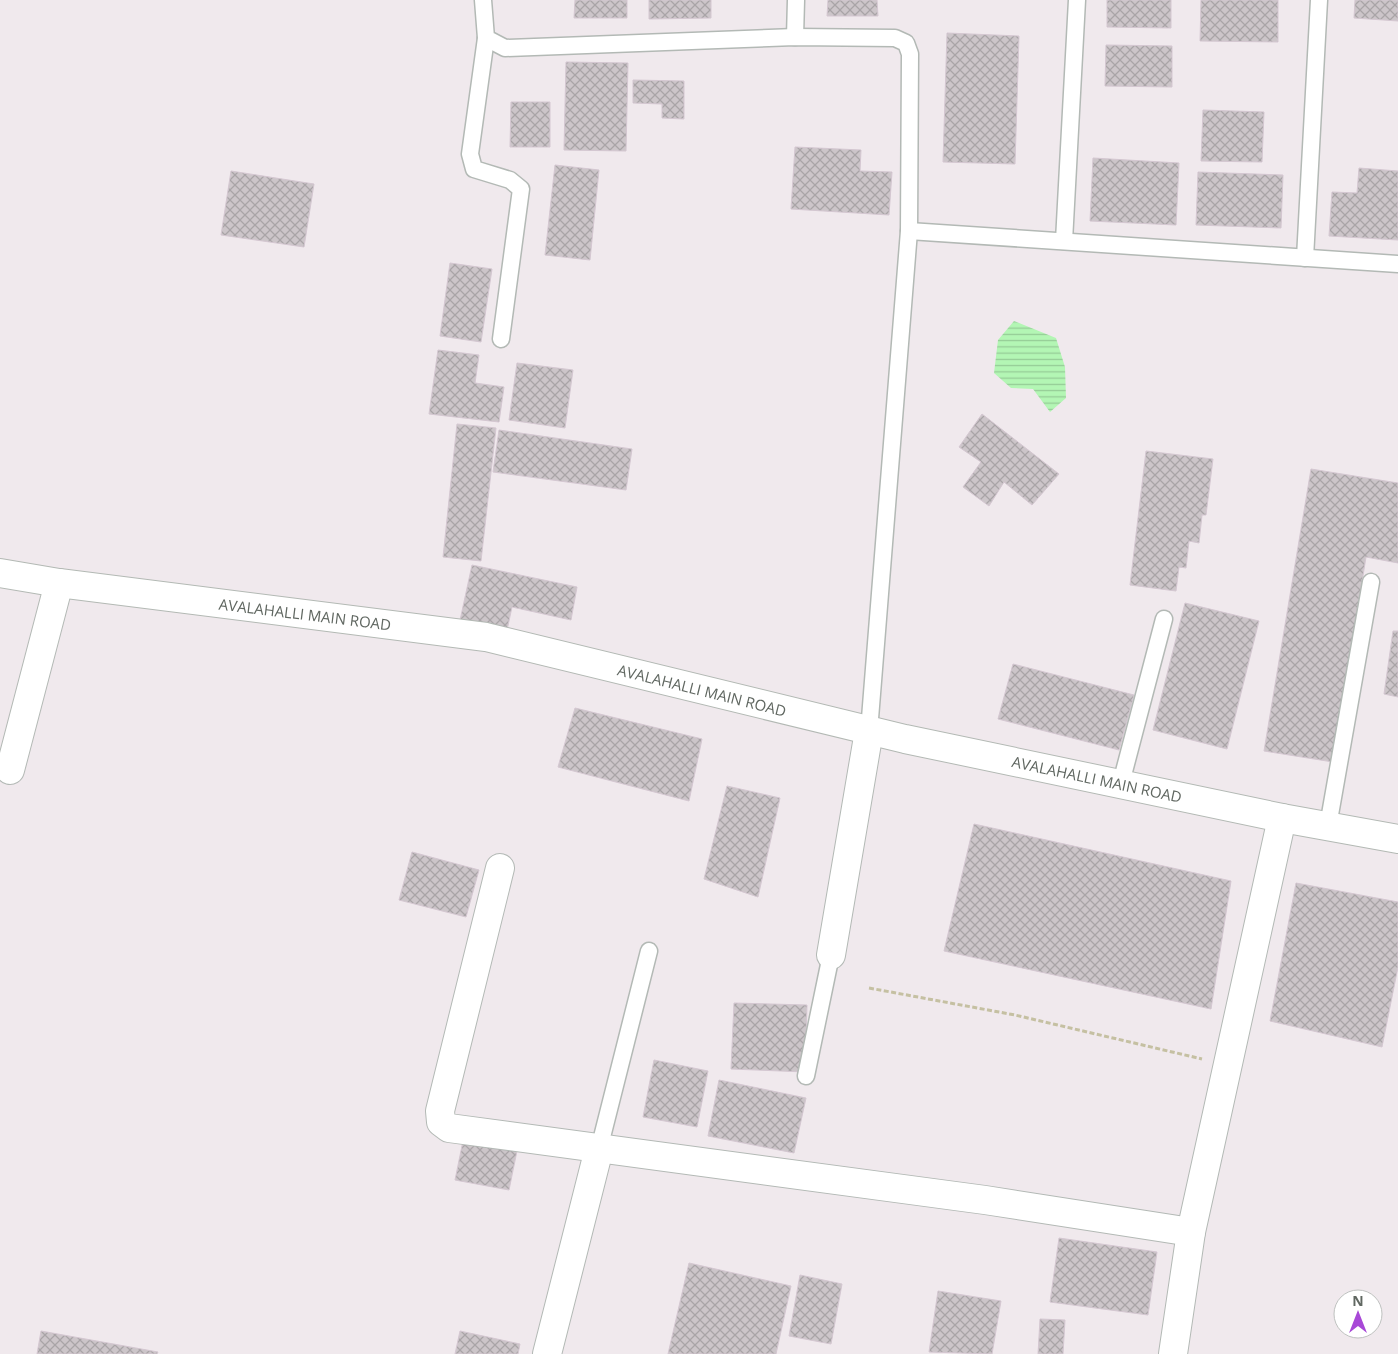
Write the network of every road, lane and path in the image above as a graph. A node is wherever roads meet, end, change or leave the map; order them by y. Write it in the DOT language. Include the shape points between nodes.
graph roads {
  1 [pos="483,0"];
  2 [pos="796,0"];
  3 [pos="1077,0"];
  4 [pos="1319,0"];
  5 [pos="795,37"];
  6 [pos="486,38"];
  7 [pos="909,231"];
  8 [pos="1064,241"];
  9 [pos="1304,258"];
  10 [pos="1398,264"];
  11 [pos="501,339"];
  12 [pos="0,573"];
  13 [pos="1371,582"];
  14 [pos="60,583"];
  15 [pos="1164,618"];
  16 [pos="869,731"];
  17 [pos="10,770"];
  18 [pos="1121,783"];
  19 [pos="1282,818"];
  20 [pos="1328,826"];
  21 [pos="1398,839"];
  22 [pos="500,868"];
  23 [pos="649,951"];
  24 [pos="831,955"];
  25 [pos="869,988"];
  26 [pos="1227,1064"];
  27 [pos="806,1076"];
  28 [pos="598,1149"];
  29 [pos="1191,1232"];
  30 [pos="547,1354"];
  31 [pos="1173,1354"];
  1 -- 6 [label="lane"];
  2 -- 5 [label="lane"];
  3 -- 8 [label="lane"];
  4 -- 9 [label="lane"];
  5 -- 6 [label="lane" via="505,48"];
  5 -- 7 [label="lane" via="895,38 906,43 910,54"];
  6 -- 11 [label="lane" via="470,154 474,169 510,180 521,189"];
  7 -- 8 [label="lane"];
  7 -- 16 [label="lane"];
  8 -- 9 [label="lane"];
  9 -- 10 [label="lane"];
  12 -- 14 [label="street, AVALAHALLI MAIN ROAD"];
  13 -- 20 [label="lane"];
  14 -- 16 [label="street, AVALAHALLI MAIN ROAD" via="486,637"];
  14 -- 17 [label="street"];
  15 -- 18 [label="lane"];
  16 -- 18 [label="street, AVALAHALLI MAIN ROAD"];
  16 -- 24 [label="street"];
  18 -- 19 [label="street, AVALAHALLI MAIN ROAD"];
  19 -- 20 [label="street, AVALAHALLI MAIN ROAD"];
  19 -- 26 [label="street"];
  20 -- 21 [label="street, AVALAHALLI MAIN ROAD"];
  22 -- 28 [label="street" via="440,1111 441,1122 449,1128"];
  23 -- 28 [label="lane"];
  24 -- 27 [label="lane"];
  25 -- 26 [label="path" via="1015,1015"];
  26 -- 29 [label="street"];
  28 -- 29 [label="street" via="985,1200"];
  28 -- 30 [label="street"];
  29 -- 31 [label="street"];
}
